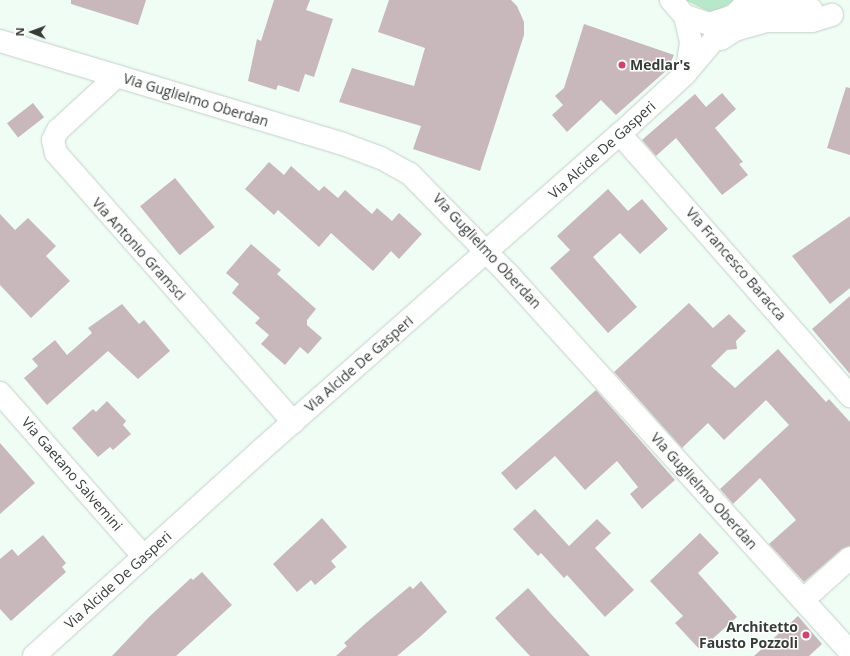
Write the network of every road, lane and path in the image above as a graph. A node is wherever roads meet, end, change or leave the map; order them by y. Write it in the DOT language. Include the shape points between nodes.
graph roads {
  1 [pos="797,0"];
  2 [pos="673,5"];
  3 [pos="743,7"];
  4 [pos="841,18"];
  5 [pos="0,41"];
  6 [pos="711,44"];
  7 [pos="685,74"];
  8 [pos="117,76"];
  9 [pos="620,134"];
  10 [pos="486,252"];
  11 [pos="0,393"];
  12 [pos="850,396"];
  13 [pos="293,422"];
  14 [pos="144,557"];
  15 [pos="850,558"];
  16 [pos="803,600"];
  17 [pos="850,652"];
  18 [pos="34,656"];
  1 -- 4 [label="street"];
  2 -- 3 [label="street" via="709,24"];
  2 -- 7 [label="street" via="691,43"];
  3 -- 4 [label="street" via="776,4"];
  3 -- 6 [label="street, Via Alcide De Gasperi"];
  4 -- 6 [label="street" via="766,21 747,25"];
  5 -- 8 [label="street, Via Guglielmo Oberdan"];
  6 -- 7 [label="street, Via Alcide De Gasperi"];
  7 -- 9 [label="street, Via Alcide De Gasperi"];
  8 -- 10 [label="street, Via Guglielmo Oberdan" via="381,158 425,185"];
  8 -- 13 [label="street, Via Antonio Gramsci" via="58,130 53,140 56,153"];
  9 -- 10 [label="street, Via Alcide De Gasperi"];
  9 -- 12 [label="street, Via Francesco Baracca"];
  10 -- 13 [label="street, Via Alcide De Gasperi"];
  10 -- 16 [label="street, Via Guglielmo Oberdan"];
  11 -- 14 [label="street, Via Gaetano Salvemini"];
  13 -- 14 [label="street, Via Alcide De Gasperi"];
  14 -- 18 [label="street, Via Alcide De Gasperi"];
  15 -- 16 [label="street"];
  16 -- 17 [label="street, Via Guglielmo Oberdan"];
}
